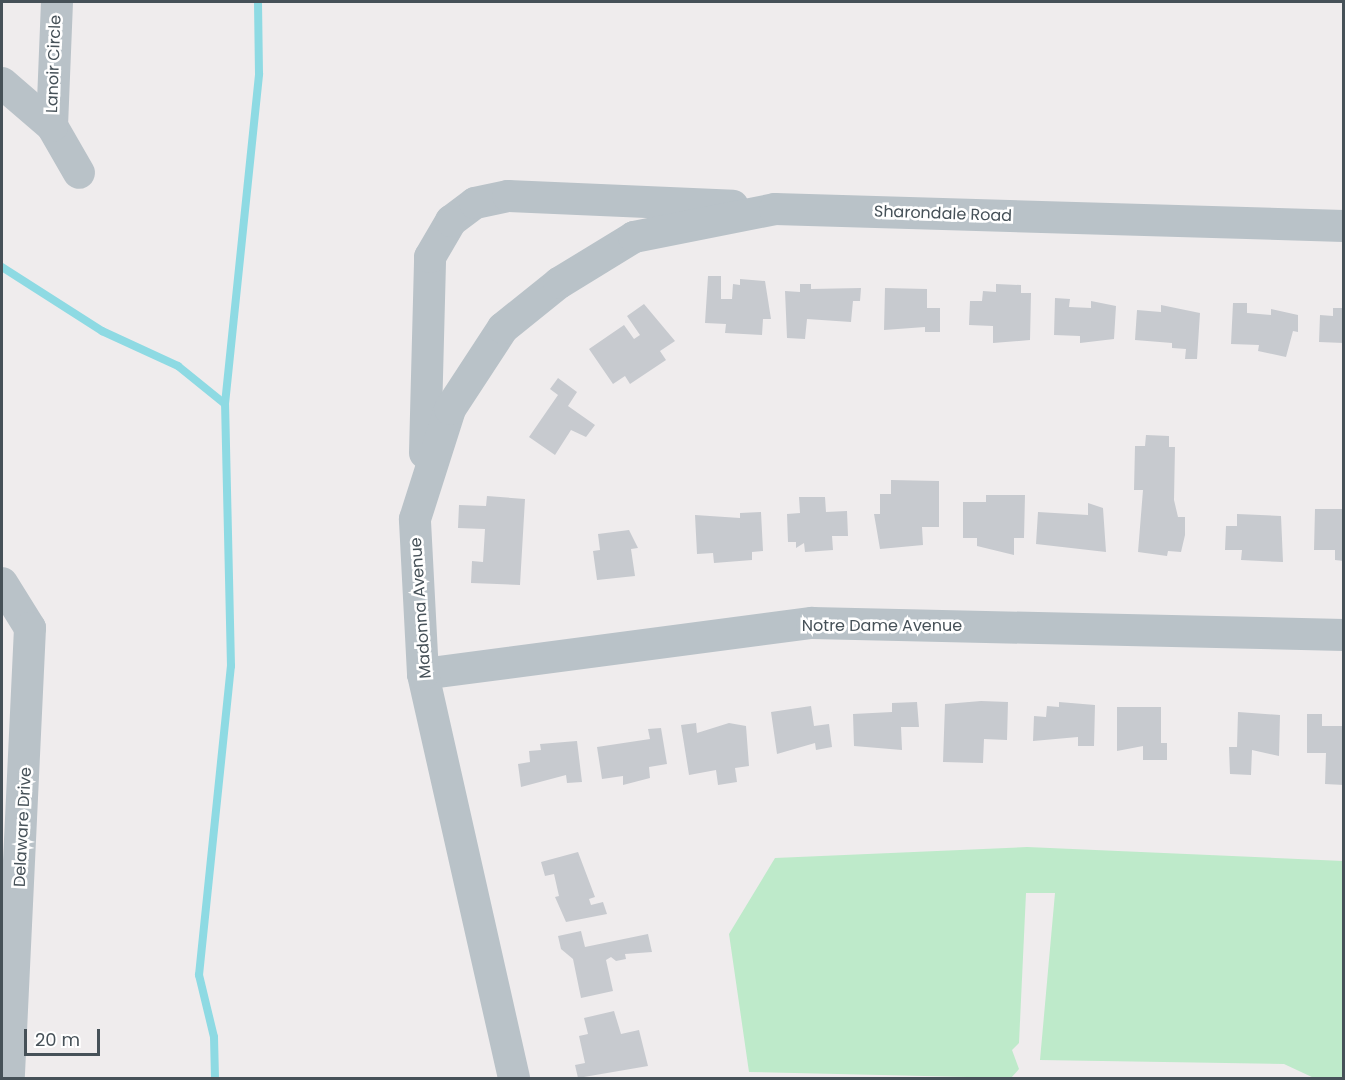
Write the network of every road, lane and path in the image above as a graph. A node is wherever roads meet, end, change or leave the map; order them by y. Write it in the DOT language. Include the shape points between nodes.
graph roads {
  1 [pos="57,2"];
  2 [pos="2,82"];
  3 [pos="52,126"];
  4 [pos="79,172"];
  5 [pos="776,209"];
  6 [pos="1344,226"];
  7 [pos="559,283"];
  8 [pos="424,490"];
  9 [pos="2,583"];
  10 [pos="1344,635"];
  11 [pos="423,674"];
  12 [pos="13,795"];
  13 [pos="9,1078"];
  14 [pos="514,1078"];
  1 -- 3 [label="street, Lanoir Circle"];
  2 -- 3 [label="street, Lanoir Circle"];
  3 -- 4 [label="street, Lanoir Circle"];
  5 -- 6 [label="street, Sharondale Road"];
  5 -- 7 [label="street, Sharondale Road" via="634,237"];
  5 -- 8 [label="street" via="508,196 475,203 452,221 430,256"];
  7 -- 8 [label="street, Madonna Avenue" via="503,328 450,409"];
  8 -- 11 [label="street, Madonna Avenue" via="415,519"];
  9 -- 12 [label="street, Delaware Drive" via="30,628"];
  10 -- 11 [label="street, Notre Dame Avenue" via="812,623"];
  11 -- 14 [label="street, Madonna Avenue"];
  12 -- 13 [label="street, Delaware Drive"];
}
